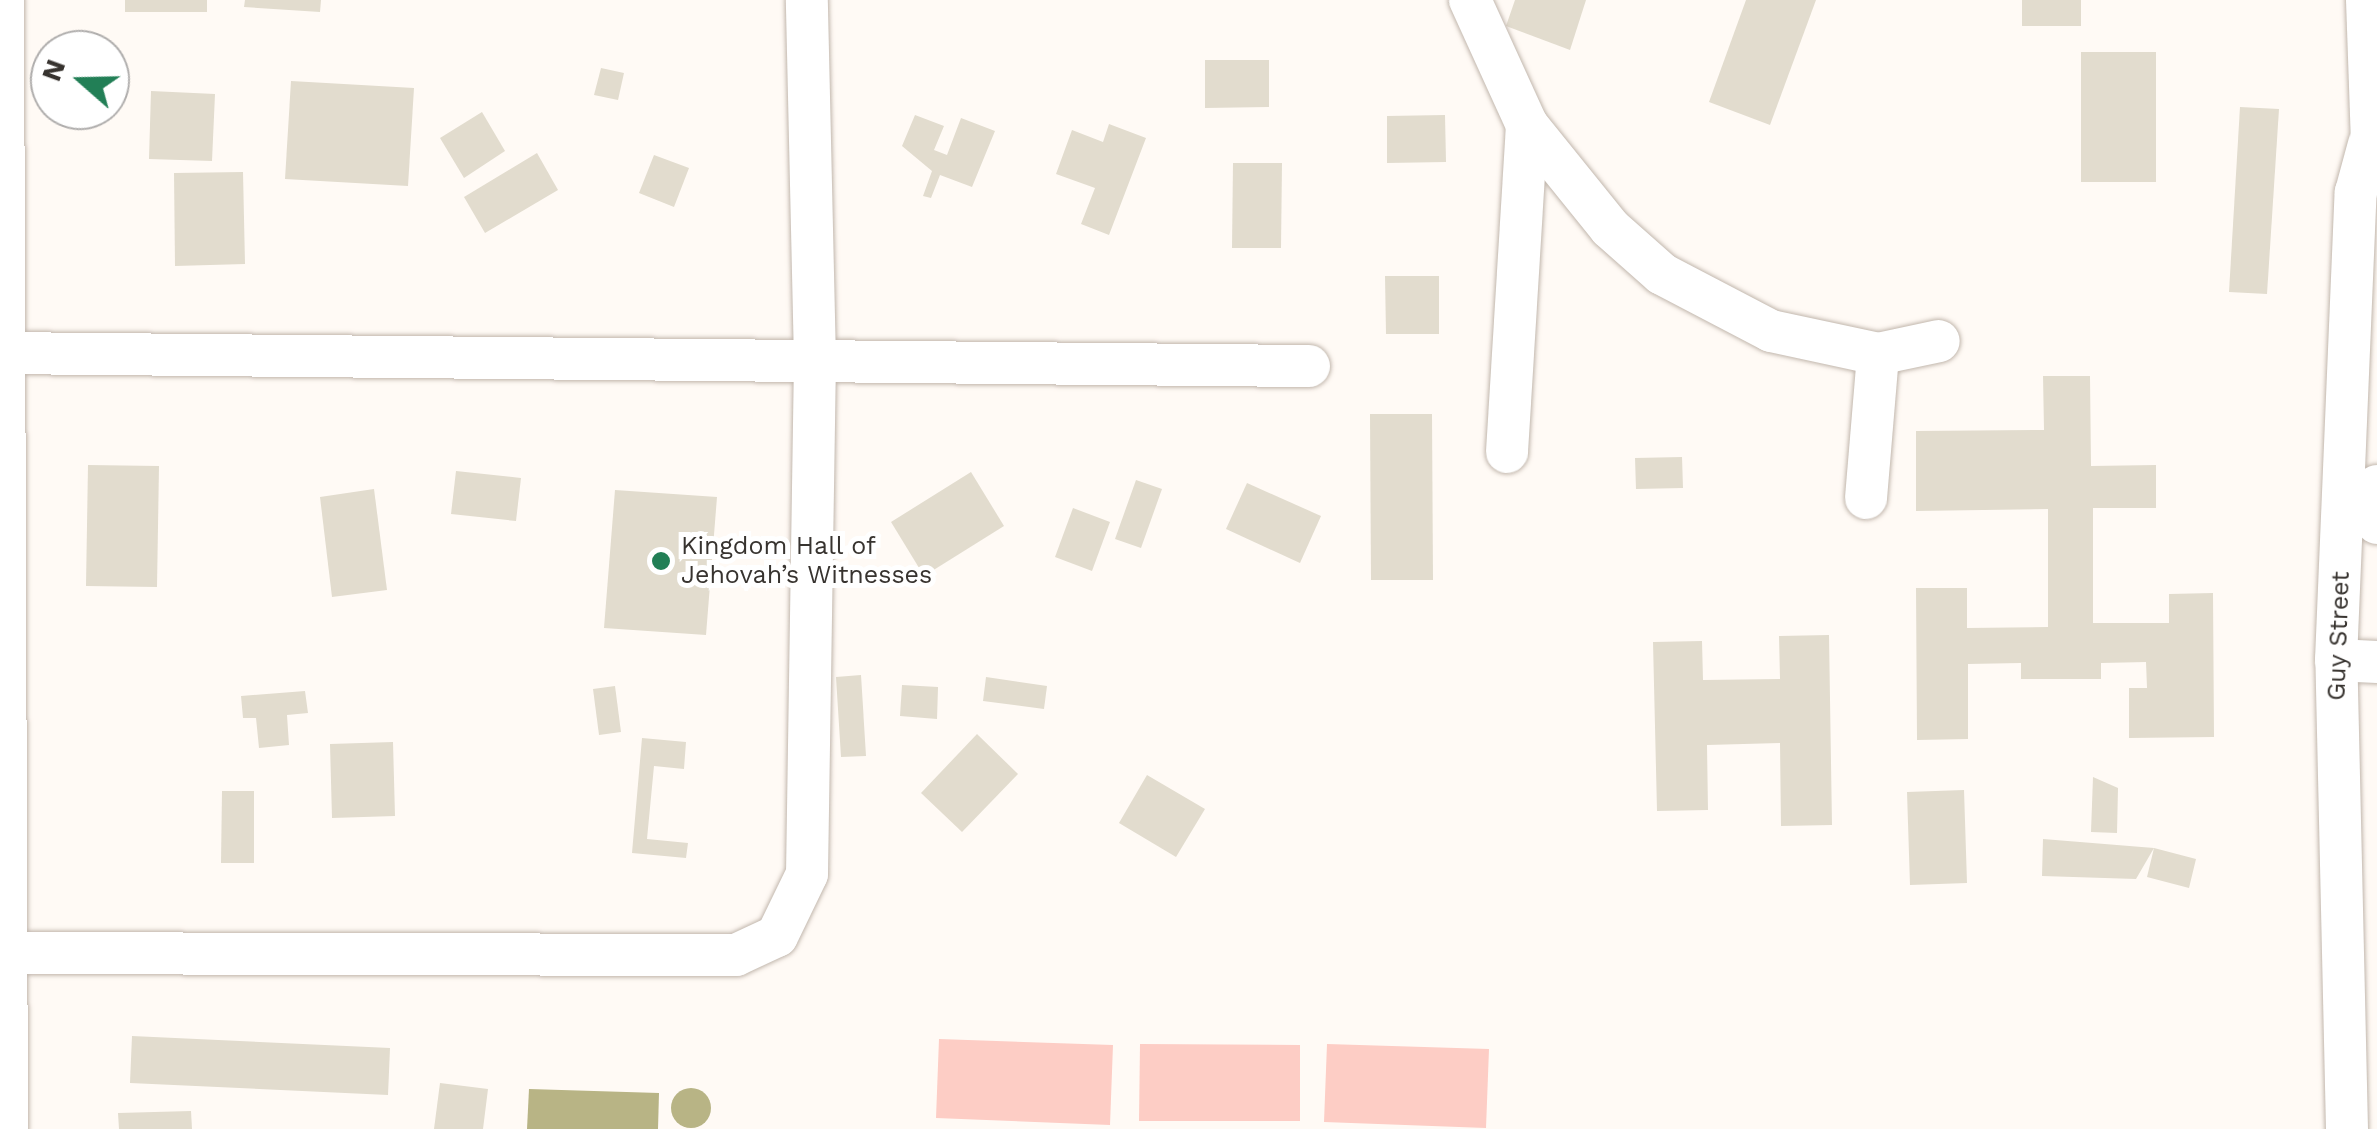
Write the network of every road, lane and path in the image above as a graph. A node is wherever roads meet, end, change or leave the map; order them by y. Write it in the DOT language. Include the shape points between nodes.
graph roads {
  1 [pos="3,0"];
  2 [pos="807,0"];
  3 [pos="1470,0"];
  4 [pos="2367,0"];
  5 [pos="1527,125"];
  6 [pos="2369,144"];
  7 [pos="2377,250"];
  8 [pos="1939,341"];
  9 [pos="3,353"];
  10 [pos="1878,354"];
  11 [pos="815,361"];
  12 [pos="1309,366"];
  13 [pos="1507,452"];
  14 [pos="2377,486"];
  15 [pos="1866,498"];
  16 [pos="2377,524"];
  17 [pos="2356,661"];
  18 [pos="3,953"];
  19 [pos="7,1129"];
  20 [pos="2347,1129"];
  1 -- 9 [label="street"];
  2 -- 11 [label="street"];
  3 -- 5 [label="street"];
  4 -- 6 [label="street, Guy Street"];
  5 -- 10 [label="street" via="1610,228 1662,274 1772,331"];
  5 -- 13 [label="street"];
  6 -- 7 [label="street, Guy Street"];
  6 -- 17 [label="street, Guy Street" via="2356,192"];
  8 -- 10 [label="street"];
  9 -- 11 [label="street"];
  9 -- 18 [label="street"];
  10 -- 15 [label="street"];
  11 -- 12 [label="street"];
  11 -- 18 [label="street" via="807,874 789,919 760,950"];
  14 -- 16 [label="street"];
  17 -- 20 [label="street, Guy Street"];
  18 -- 19 [label="street"];
}
